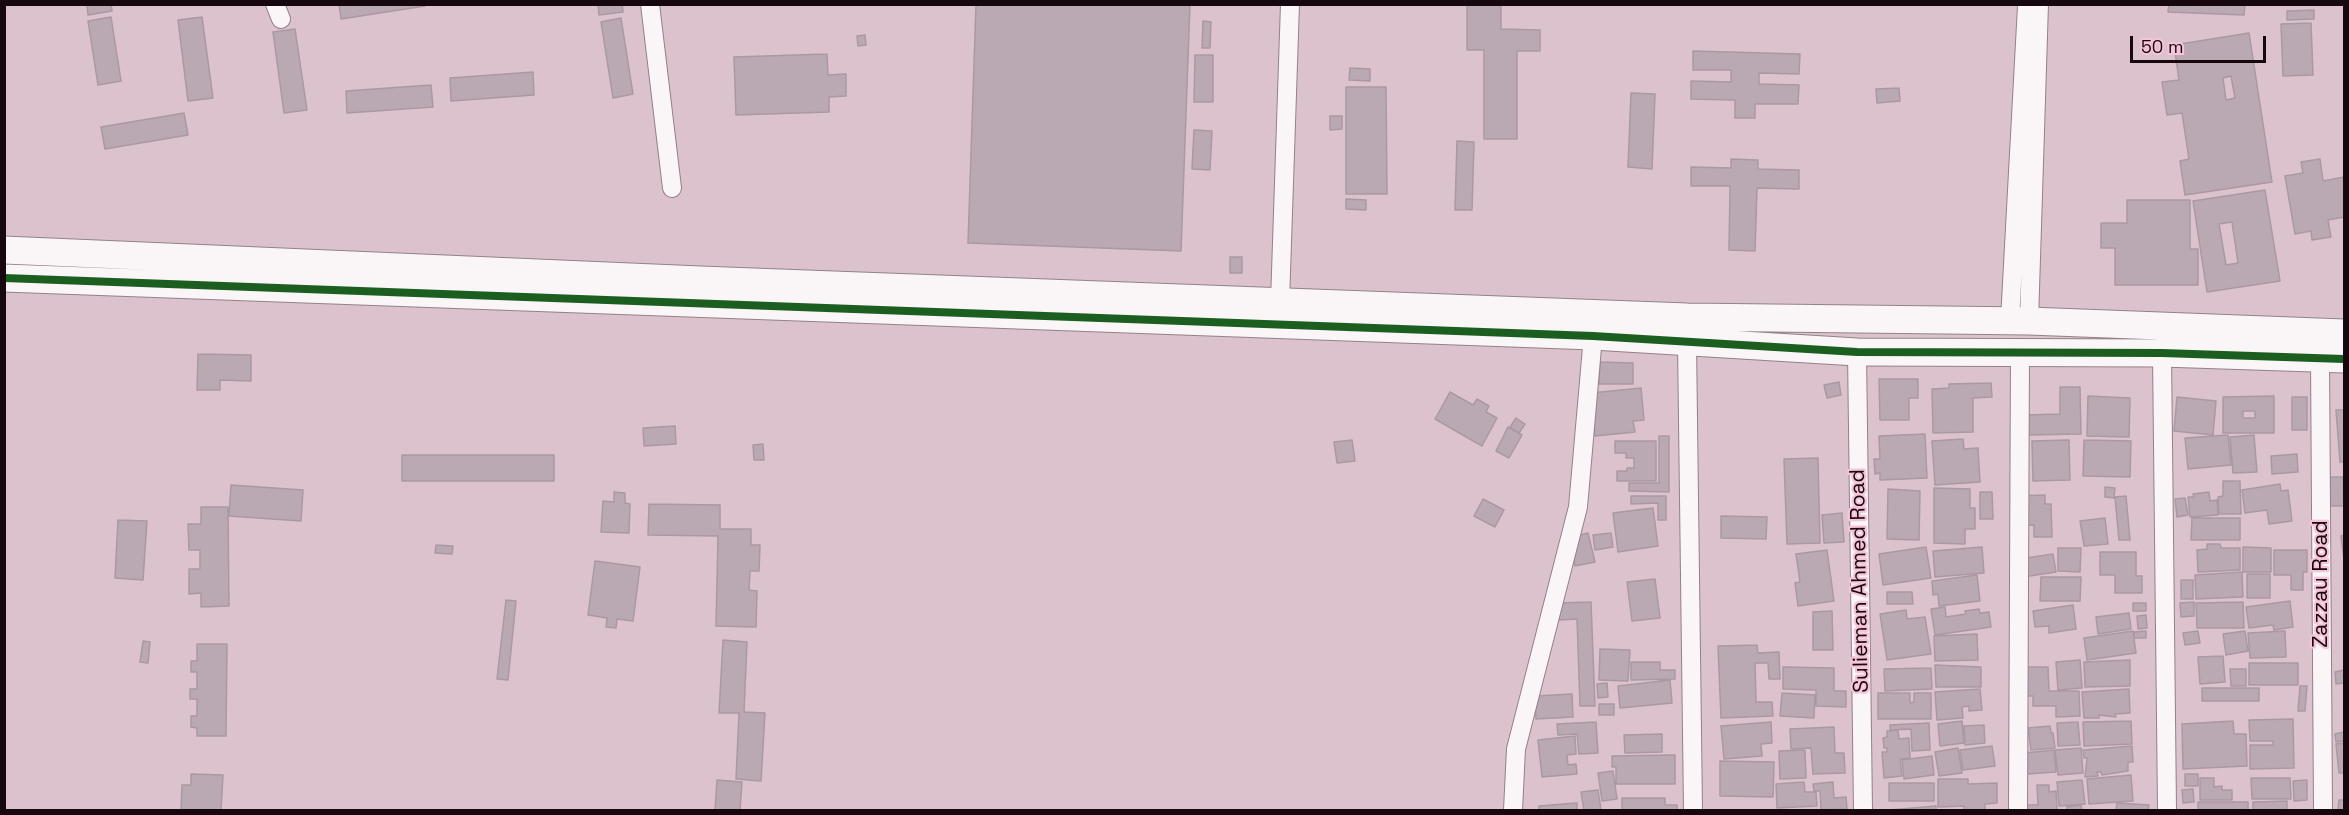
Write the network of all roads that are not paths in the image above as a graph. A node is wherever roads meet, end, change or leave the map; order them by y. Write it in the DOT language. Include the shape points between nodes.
graph roads {
  1 [pos="650,4"];
  2 [pos="1290,4"];
  3 [pos="2027,4"];
  4 [pos="2039,4"];
  5 [pos="672,188"];
  6 [pos="4,250"];
  7 [pos="4,278"];
  8 [pos="1280,302"];
  9 [pos="1767,317"];
  10 [pos="2020,321"];
  11 [pos="2344,333"];
  12 [pos="1593,336"];
  13 [pos="1688,342"];
  14 [pos="1768,347"];
  15 [pos="1857,352"];
  16 [pos="2020,353"];
  17 [pos="2162,353"];
  18 [pos="2332,359"];
  19 [pos="1513,810"];
  20 [pos="1693,810"];
  21 [pos="1863,810"];
  22 [pos="2018,810"];
  23 [pos="2167,810"];
  24 [pos="2323,810"];
  1 -- 5 [label="street"];
  2 -- 8 [label="street"];
  3 -- 10 [label="street"];
  4 -- 10 [label="street"];
  6 -- 8 [label="street"];
  7 -- 12 [label="street"];
  8 -- 9 [label="street"];
  9 -- 10 [label="street"];
  9 -- 14 [label="street"];
  10 -- 11 [label="street"];
  12 -- 13 [label="street"];
  12 -- 19 [label="street" via="1578,507 1516,748"];
  13 -- 14 [label="street"];
  13 -- 20 [label="street"];
  14 -- 15 [label="street"];
  15 -- 16 [label="street"];
  15 -- 21 [label="street, Sulieman Ahmed Road"];
  16 -- 17 [label="street"];
  16 -- 22 [label="street"];
  17 -- 18 [label="street"];
  17 -- 23 [label="street"];
  18 -- 24 [label="street, Zazzau Road"];
}
